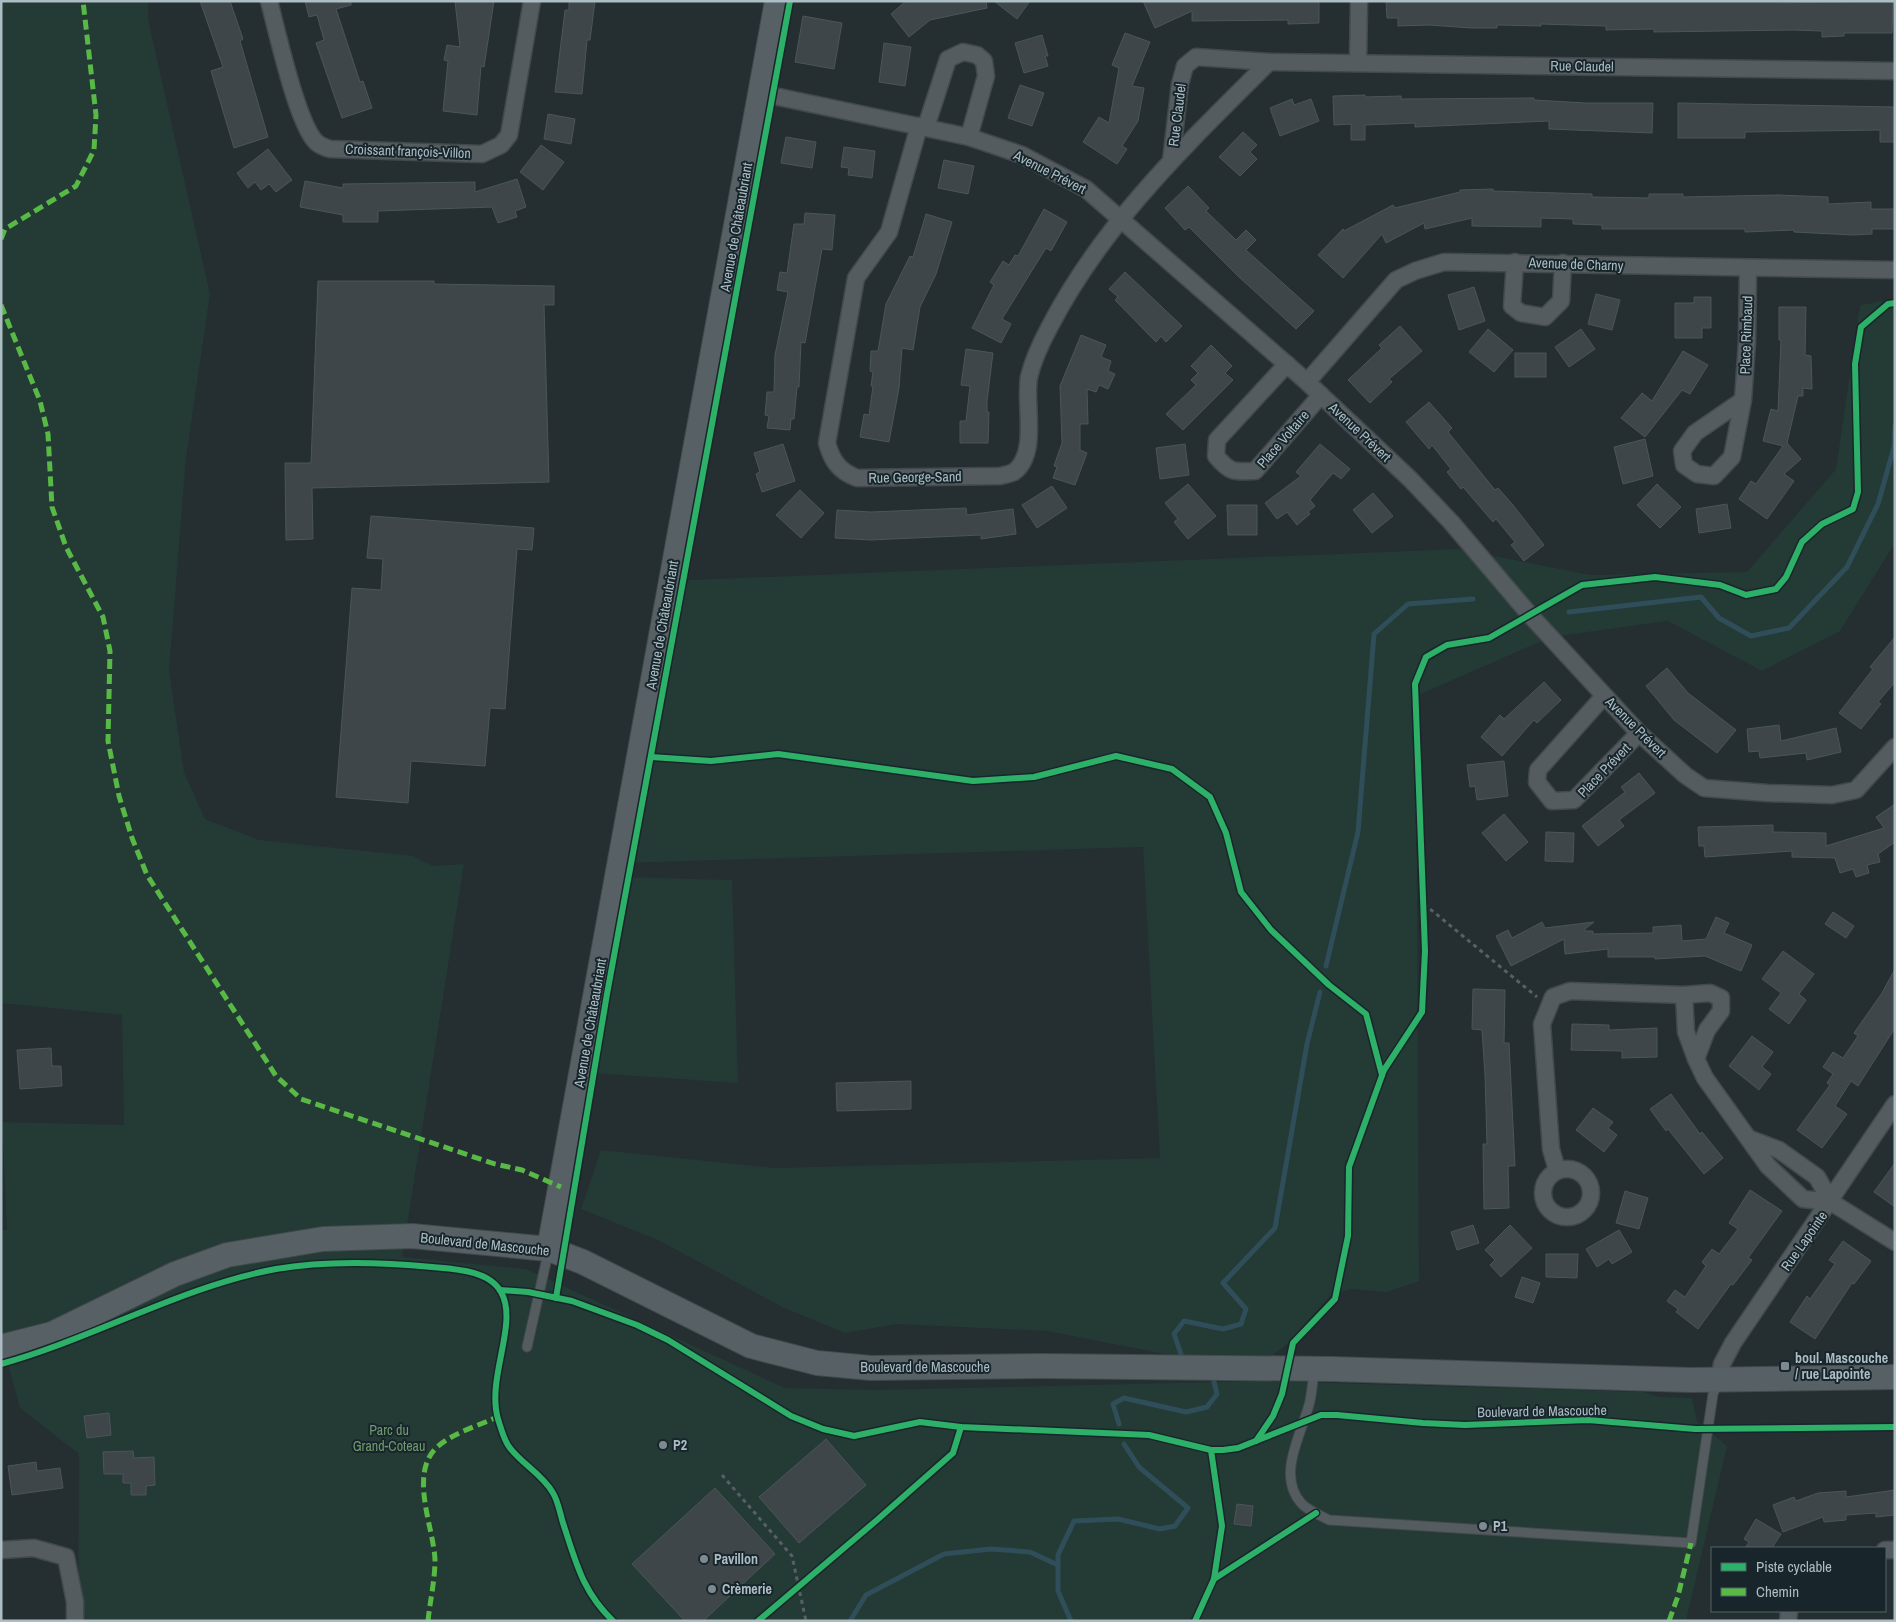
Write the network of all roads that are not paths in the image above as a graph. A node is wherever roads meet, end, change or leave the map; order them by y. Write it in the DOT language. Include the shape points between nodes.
graph roads {
  1 [pos="268,1"];
  2 [pos="532,1"];
  3 [pos="777,1"];
  4 [pos="1359,1"];
  5 [pos="1269,62"];
  6 [pos="1358,62"];
  7 [pos="1895,71"];
  8 [pos="760,93"];
  9 [pos="923,126"];
  10 [pos="969,138"];
  11 [pos="1171,161"];
  12 [pos="1120,218"];
  13 [pos="1515,262"];
  14 [pos="1562,263"];
  15 [pos="1748,269"];
  16 [pos="1895,270"];
  17 [pos="1287,364"];
  18 [pos="1307,382"];
  19 [pos="1320,395"];
  20 [pos="1743,400"];
  21 [pos="1604,696"];
  22 [pos="1639,734"];
  23 [pos="1895,747"];
  24 [pos="1684,995"];
  25 [pos="1696,1059"];
  26 [pos="1895,1104"];
  27 [pos="1750,1139"];
  28 [pos="1557,1170"];
  29 [pos="1831,1202"];
  30 [pos="1895,1242"];
  31 [pos="550,1249"];
  32 [pos="1,1347"];
  33 [pos="527,1347"];
  34 [pos="1314,1369"];
  35 [pos="1895,1377"];
  36 [pos="1719,1380"];
  37 [pos="1,1550"];
  38 [pos="75,1621"];
  1 -- 2 [label="street, Croissant françois-Villon" via="304,122 321,146 330,149 482,154 500,145 509,135"];
  3 -- 8 [label="street, Avenue de Châteaubriant"];
  4 -- 6 [label="street"];
  5 -- 6 [label="street, Rue Claudel"];
  5 -- 11 [label="street, Rue Claudel"];
  5 -- 11 [label="street, Rue Claudel" via="1196,58 1185,66"];
  6 -- 7 [label="street, Rue Claudel"];
  8 -- 9 [label="street, Avenue Prévert"];
  8 -- 31 [label="street, Avenue de Châteaubriant"];
  9 -- 10 [label="street, Avenue Prévert"];
  9 -- 10 [label="street, Rue George-Sand" via="948,59 963,52 977,55 984,60 986,76"];
  9 -- 12 [label="street, Rue George-Sand" via="889,232 856,278 826,443 832,459 844,473 857,478 1000,476 1014,472 1025,459 1028,444 1032,367 1049,327"];
  10 -- 12 [label="street, Avenue Prévert" via="1022,155 1086,189"];
  11 -- 12 [label="street, Rue Claudel"];
  12 -- 17 [label="street, Avenue Prévert"];
  13 -- 14 [label="street, Avenue de Charny"];
  13 -- 14 [label="street" via="1512,306 1522,313 1545,317 1561,301"];
  13 -- 18 [label="street, Avenue de Charny" via="1444,262 1396,280"];
  14 -- 15 [label="street, Avenue de Charny"];
  15 -- 16 [label="street, Avenue de Charny"];
  15 -- 20 [label="street, Place Rimbaud"];
  17 -- 18 [label="street, Avenue Prévert"];
  17 -- 19 [label="street, Place Voltaire" via="1217,440 1216,456 1224,466 1234,472 1255,471"];
  18 -- 19 [label="street, Avenue Prévert"];
  19 -- 21 [label="street, Avenue Prévert" via="1410,479"];
  20 -- 20 [label="street, Place Rimbaud" via="1695,433 1682,451 1684,465 1697,474 1714,476 1732,457"];
  21 -- 22 [label="street, Avenue Prévert"];
  21 -- 22 [label="street, Place Prévert" via="1538,770 1537,782 1552,801 1574,800"];
  22 -- 23 [label="street, Avenue Prévert" via="1704,788 1767,793 1832,794 1856,790"];
  24 -- 25 [label="street" via="1686,1032"];
  24 -- 25 [label="street" via="1710,993 1721,998 1721,1011 1707,1030"];
  24 -- 28 [label="street" via="1570,991 1553,997 1542,1024 1551,1150"];
  25 -- 27 [label="street"];
  26 -- 29 [label="street, Rue Lapointe"];
  27 -- 29 [label="street" via="1779,1150 1817,1178"];
  27 -- 29 [label="street" via="1768,1166 1803,1199"];
  29 -- 30 [label="street"];
  29 -- 36 [label="street, Rue Lapointe" via="1733,1343 1722,1364"];
  31 -- 32 [label="street, Boulevard de Mascouche" via="412,1236 323,1239 268,1247 227,1255 175,1274 52,1334"];
  31 -- 33 [label="lane"];
  31 -- 34 [label="street, Boulevard de Mascouche" via="583,1262 751,1346 817,1363 871,1368"];
  34 -- 36 [label="street, Boulevard de Mascouche"];
  34 -- 36 [label="lane" via="1310,1401 1290,1470 1294,1490 1302,1504 1329,1520 1691,1543 1713,1394"];
  35 -- 36 [label="street, Boulevard de Mascouche"];
  37 -- 38 [label="street" via="34,1548 66,1558 75,1602"];
}
